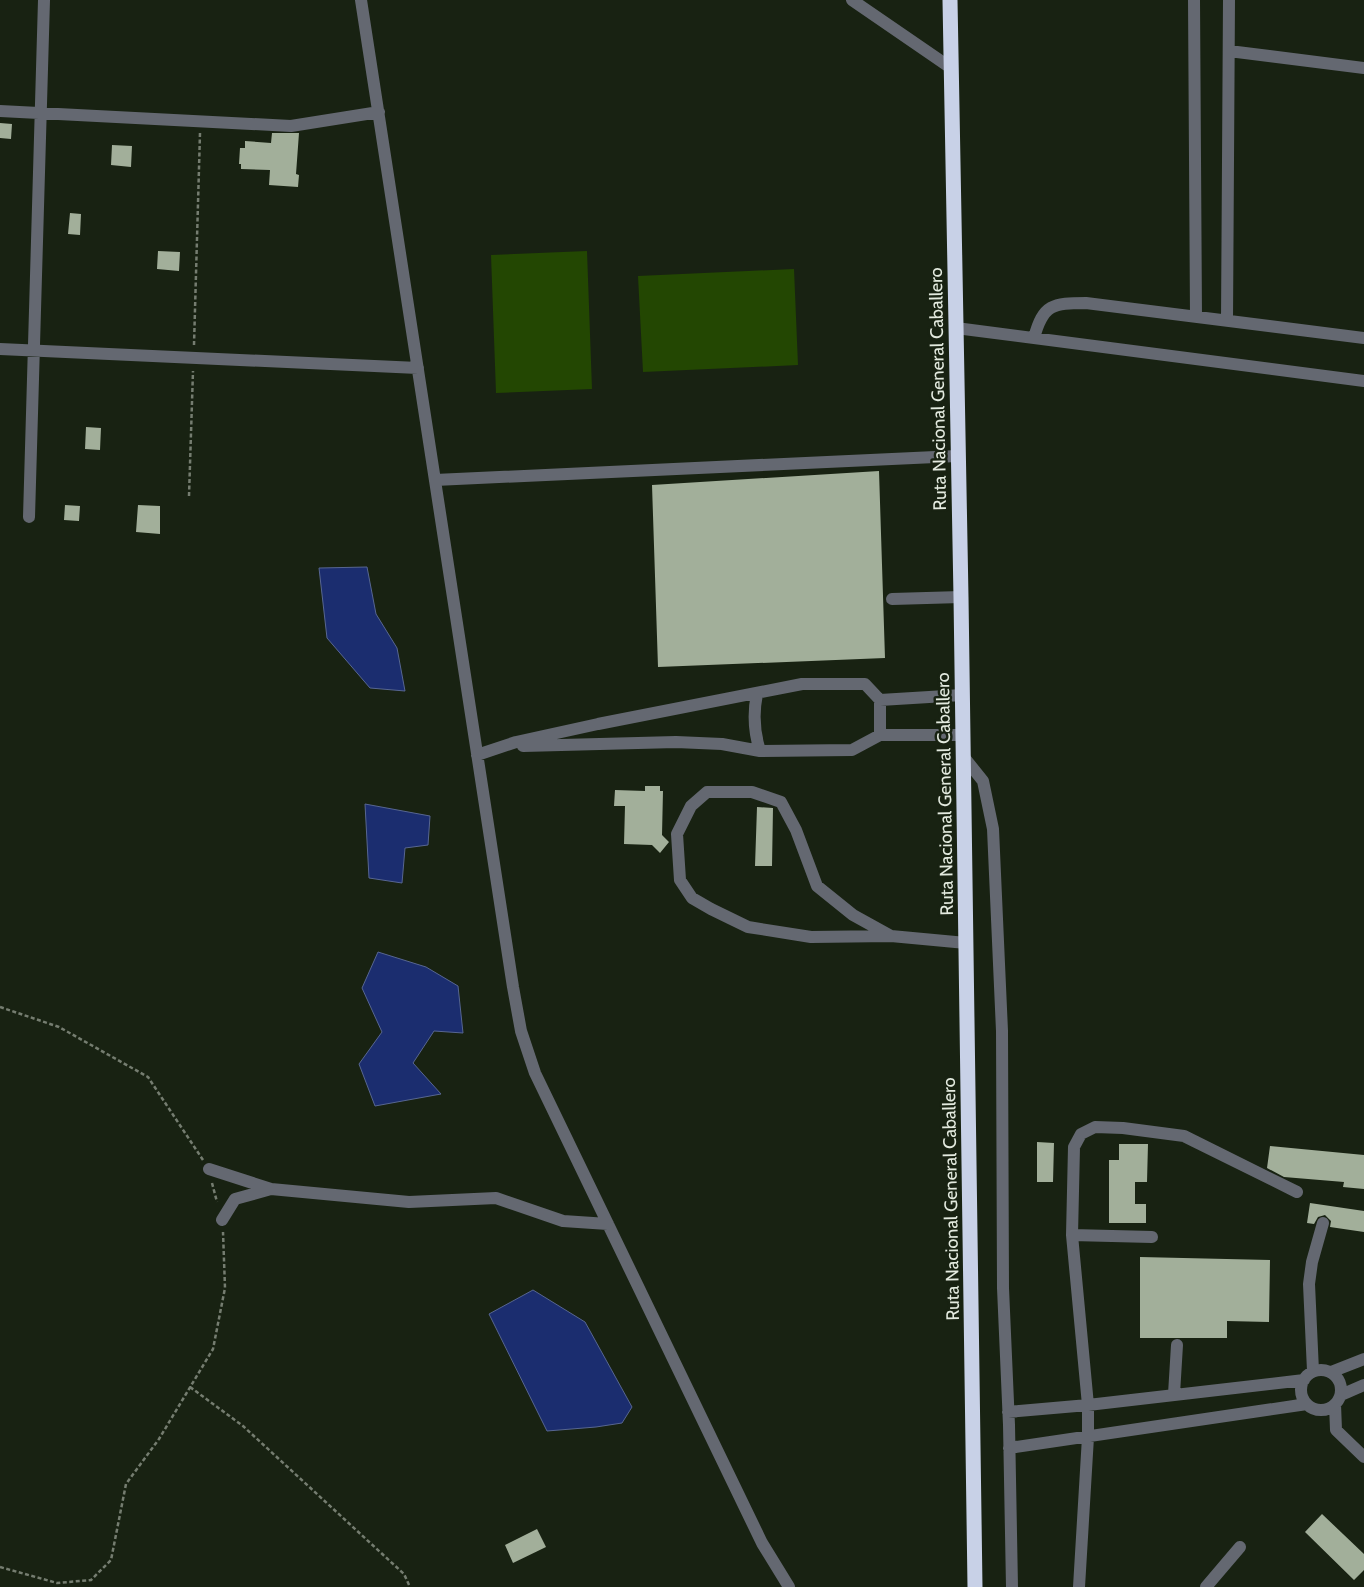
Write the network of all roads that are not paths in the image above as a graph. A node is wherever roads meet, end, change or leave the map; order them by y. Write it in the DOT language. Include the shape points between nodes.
graph roads {
  1 [pos="44,0"];
  2 [pos="361,0"];
  3 [pos="852,0"];
  4 [pos="950,0"];
  5 [pos="1194,0"];
  6 [pos="1229,0"];
  7 [pos="1229,51"];
  8 [pos="952,68"];
  9 [pos="1364,68"];
  10 [pos="0,111"];
  11 [pos="379,112"];
  12 [pos="41,113"];
  13 [pos="1196,317"];
  14 [pos="1227,321"];
  15 [pos="956,328"];
  16 [pos="1034,338"];
  17 [pos="1364,338"];
  18 [pos="0,349"];
  19 [pos="33,350"];
  20 [pos="418,368"];
  21 [pos="1364,381"];
  22 [pos="957,456"];
  23 [pos="435,480"];
  24 [pos="29,517"];
  25 [pos="961,597"];
  26 [pos="892,599"];
  27 [pos="757,694"];
  28 [pos="962,695"];
  29 [pos="880,700"];
  30 [pos="880,735"];
  31 [pos="962,735"];
  32 [pos="508,745"];
  33 [pos="760,751"];
  34 [pos="477,755"];
  35 [pos="963,756"];
  36 [pos="891,936"];
  37 [pos="966,943"];
  38 [pos="209,1169"];
  39 [pos="271,1189"];
  40 [pos="1297,1192"];
  41 [pos="222,1220"];
  42 [pos="1323,1223"];
  43 [pos="608,1224"];
  44 [pos="1072,1235"];
  45 [pos="1152,1237"];
  46 [pos="1176,1345"];
  47 [pos="1364,1359"];
  48 [pos="1331,1372"];
  49 [pos="1308,1376"];
  50 [pos="1364,1385"];
  51 [pos="1174,1394"];
  52 [pos="1338,1400"];
  53 [pos="1307,1404"];
  54 [pos="1088,1406"];
  55 [pos="1008,1412"];
  56 [pos="1088,1437"];
  57 [pos="1009,1448"];
  58 [pos="1364,1457"];
  59 [pos="1240,1547"];
  60 [pos="789,1587"];
  61 [pos="975,1587"];
  62 [pos="1012,1587"];
  63 [pos="1079,1587"];
  64 [pos="1206,1587"];
  1 -- 12 [label="street"];
  2 -- 11 [label="street"];
  3 -- 8 [label="street"];
  4 -- 8 [label="highway, Ruta Nacional General Caballero"];
  5 -- 13 [label="street"];
  6 -- 7 [label="street"];
  7 -- 9 [label="street"];
  7 -- 14 [label="street"];
  8 -- 15 [label="highway, Ruta Nacional General Caballero"];
  10 -- 12 [label="street"];
  11 -- 12 [label="street" via="291,126"];
  11 -- 20 [label="street"];
  12 -- 19 [label="street"];
  13 -- 14 [label="street"];
  13 -- 16 [label="street" via="1086,303 1059,303 1046,311"];
  14 -- 17 [label="street"];
  15 -- 16 [label="street"];
  15 -- 22 [label="highway, Ruta Nacional General Caballero"];
  16 -- 21 [label="street"];
  18 -- 19 [label="street"];
  19 -- 20 [label="street"];
  19 -- 24 [label="street"];
  20 -- 23 [label="street"];
  22 -- 23 [label="street"];
  22 -- 25 [label="highway, Ruta Nacional General Caballero"];
  23 -- 34 [label="street"];
  25 -- 26 [label="street"];
  25 -- 28 [label="highway, Ruta Nacional General Caballero"];
  27 -- 29 [label="street" via="802,684 865,684"];
  27 -- 32 [label="street" via="598,724"];
  27 -- 33 [label="street" via="755,736"];
  28 -- 29 [label="street"];
  28 -- 31 [label="highway, Ruta Nacional General Caballero"];
  29 -- 30 [label="street"];
  30 -- 31 [label="street"];
  30 -- 33 [label="street" via="852,750"];
  31 -- 35 [label="highway, Ruta Nacional General Caballero"];
  32 -- 33 [label="street" via="676,742 722,744"];
  32 -- 34 [label="street"];
  34 -- 43 [label="street" via="521,1031 535,1073"];
  35 -- 37 [label="highway, Ruta Nacional General Caballero"];
  35 -- 55 [label="street" via="983,781 993,828 1002,1031 1003,1288"];
  36 -- 36 [label="street" via="853,915 816,886 796,830 781,802 752,792 707,792 691,806 677,834 680,880 692,898 748,926 811,938"];
  36 -- 37 [label="street"];
  37 -- 61 [label="highway, Ruta Nacional General Caballero"];
  38 -- 39 [label="street"];
  39 -- 41 [label="street" via="234,1199"];
  39 -- 43 [label="street" via="409,1202 496,1198 563,1221"];
  40 -- 44 [label="street" via="1184,1136 1095,1127 1080,1134 1074,1147"];
  42 -- 49 [label="street" via="1309,1284"];
  43 -- 60 [label="street" via="762,1543"];
  44 -- 45 [label="street"];
  44 -- 54 [label="street"];
  46 -- 51 [label="street"];
  47 -- 48 [label="street"];
  48 -- 49 [label="street" via="1320,1370"];
  48 -- 52 [label="street" via="1340,1385"];
  49 -- 51 [label="street"];
  49 -- 53 [label="street" via="1302,1387"];
  50 -- 52 [label="street"];
  51 -- 54 [label="street"];
  52 -- 53 [label="street" via="1327,1409 1316,1409"];
  52 -- 58 [label="street" via="1336,1430"];
  53 -- 56 [label="street"];
  54 -- 55 [label="street"];
  54 -- 56 [label="street"];
  55 -- 57 [label="street"];
  56 -- 57 [label="street"];
  56 -- 63 [label="street"];
  57 -- 62 [label="street"];
  59 -- 64 [label="street"];
}
